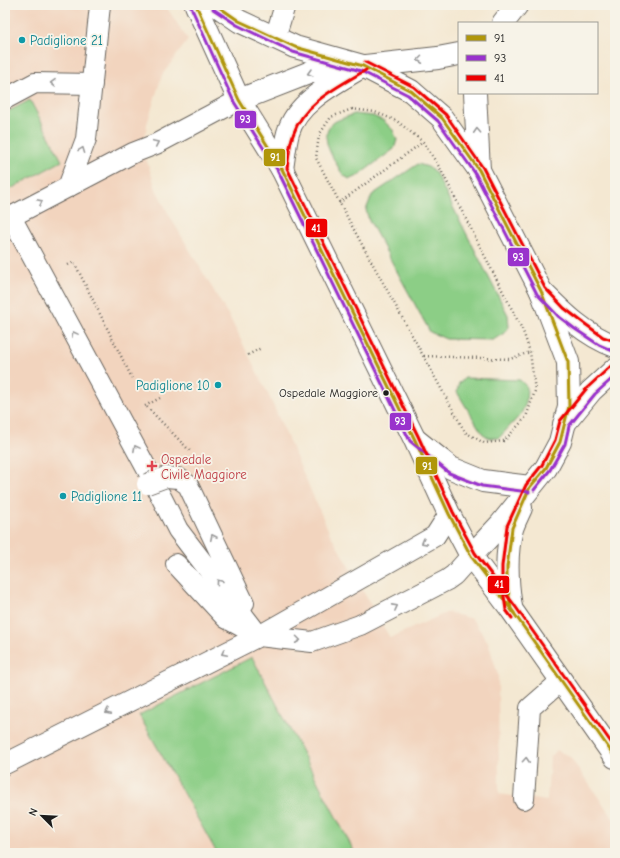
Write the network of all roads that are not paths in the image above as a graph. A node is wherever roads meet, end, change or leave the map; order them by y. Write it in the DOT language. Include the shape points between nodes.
graph roads {
  1 [pos="100,5"];
  2 [pos="196,5"];
  3 [pos="216,5"];
  4 [pos="285,5"];
  5 [pos="517,5"];
  6 [pos="504,22"];
  7 [pos="275,38"];
  8 [pos="458,54"];
  9 [pos="363,66"];
  10 [pos="92,84"];
  11 [pos="474,94"];
  12 [pos="5,99"];
  13 [pos="239,100"];
  14 [pos="282,169"];
  15 [pos="479,170"];
  16 [pos="68,187"];
  17 [pos="8,218"];
  18 [pos="541,291"];
  19 [pos="615,346"];
  20 [pos="615,369"];
  21 [pos="564,424"];
  22 [pos="414,438"];
  23 [pos="147,484"];
  24 [pos="530,487"];
  25 [pos="449,514"];
  26 [pos="471,556"];
  27 [pos="176,564"];
  28 [pos="511,609"];
  29 [pos="259,636"];
  30 [pos="561,681"];
  31 [pos="615,757"];
  32 [pos="5,764"];
  33 [pos="524,799"];
  1 -- 10 [label="lane"];
  2 -- 13 [label="street"];
  3 -- 7 [label="street" via="239,21"];
  4 -- 7 [label="lane"];
  5 -- 6 [label="street"];
  7 -- 9 [label="street" via="295,47"];
  8 -- 9 [label="street, one-way"];
  9 -- 13 [label="street, one-way" via="311,72"];
  9 -- 14 [label="street" via="325,89 299,112 289,132"];
  9 -- 15 [label="street" via="411,90 442,118"];
  10 -- 12 [label="lane, one-way" via="35,83"];
  16 -- 10 [label="lane, one-way" via="86,139"];
  15 -- 11 [label="street, one-way"];
  13 -- 14 [label="street"];
  16 -- 13 [label="lane, one-way"];
  14 -- 22 [label="street"];
  15 -- 18 [label="street"];
  17 -- 16 [label="lane, one-way"];
  29 -- 17 [label="lane, one-way" via="178,530"];
  18 -- 19 [label="street" via="578,325 601,341"];
  18 -- 21 [label="street" via="568,362 570,406"];
  20 -- 21 [label="street" via="591,391"];
  21 -- 24 [label="street" via="560,442 546,468"];
  22 -- 24 [label="street" via="451,468 483,481"];
  22 -- 25 [label="street"];
  29 -- 23 [label="lane, one-way, bridge" via="188,485 178,478 166,477"];
  24 -- 26 [label="street" via="501,524"];
  24 -- 28 [label="street" via="512,528 507,567"];
  25 -- 26 [label="street"];
  25 -- 29 [label="lane, one-way" via="435,536"];
  26 -- 28 [label="street"];
  29 -- 26 [label="lane, one-way" via="312,642 360,625 447,580"];
  27 -- 29 [label="lane" via="226,618"];
  28 -- 30 [label="street"];
  29 -- 32 [label="lane, one-way"];
  30 -- 31 [label="street"];
  33 -- 30 [label="lane, one-way" via="530,708"];
}
